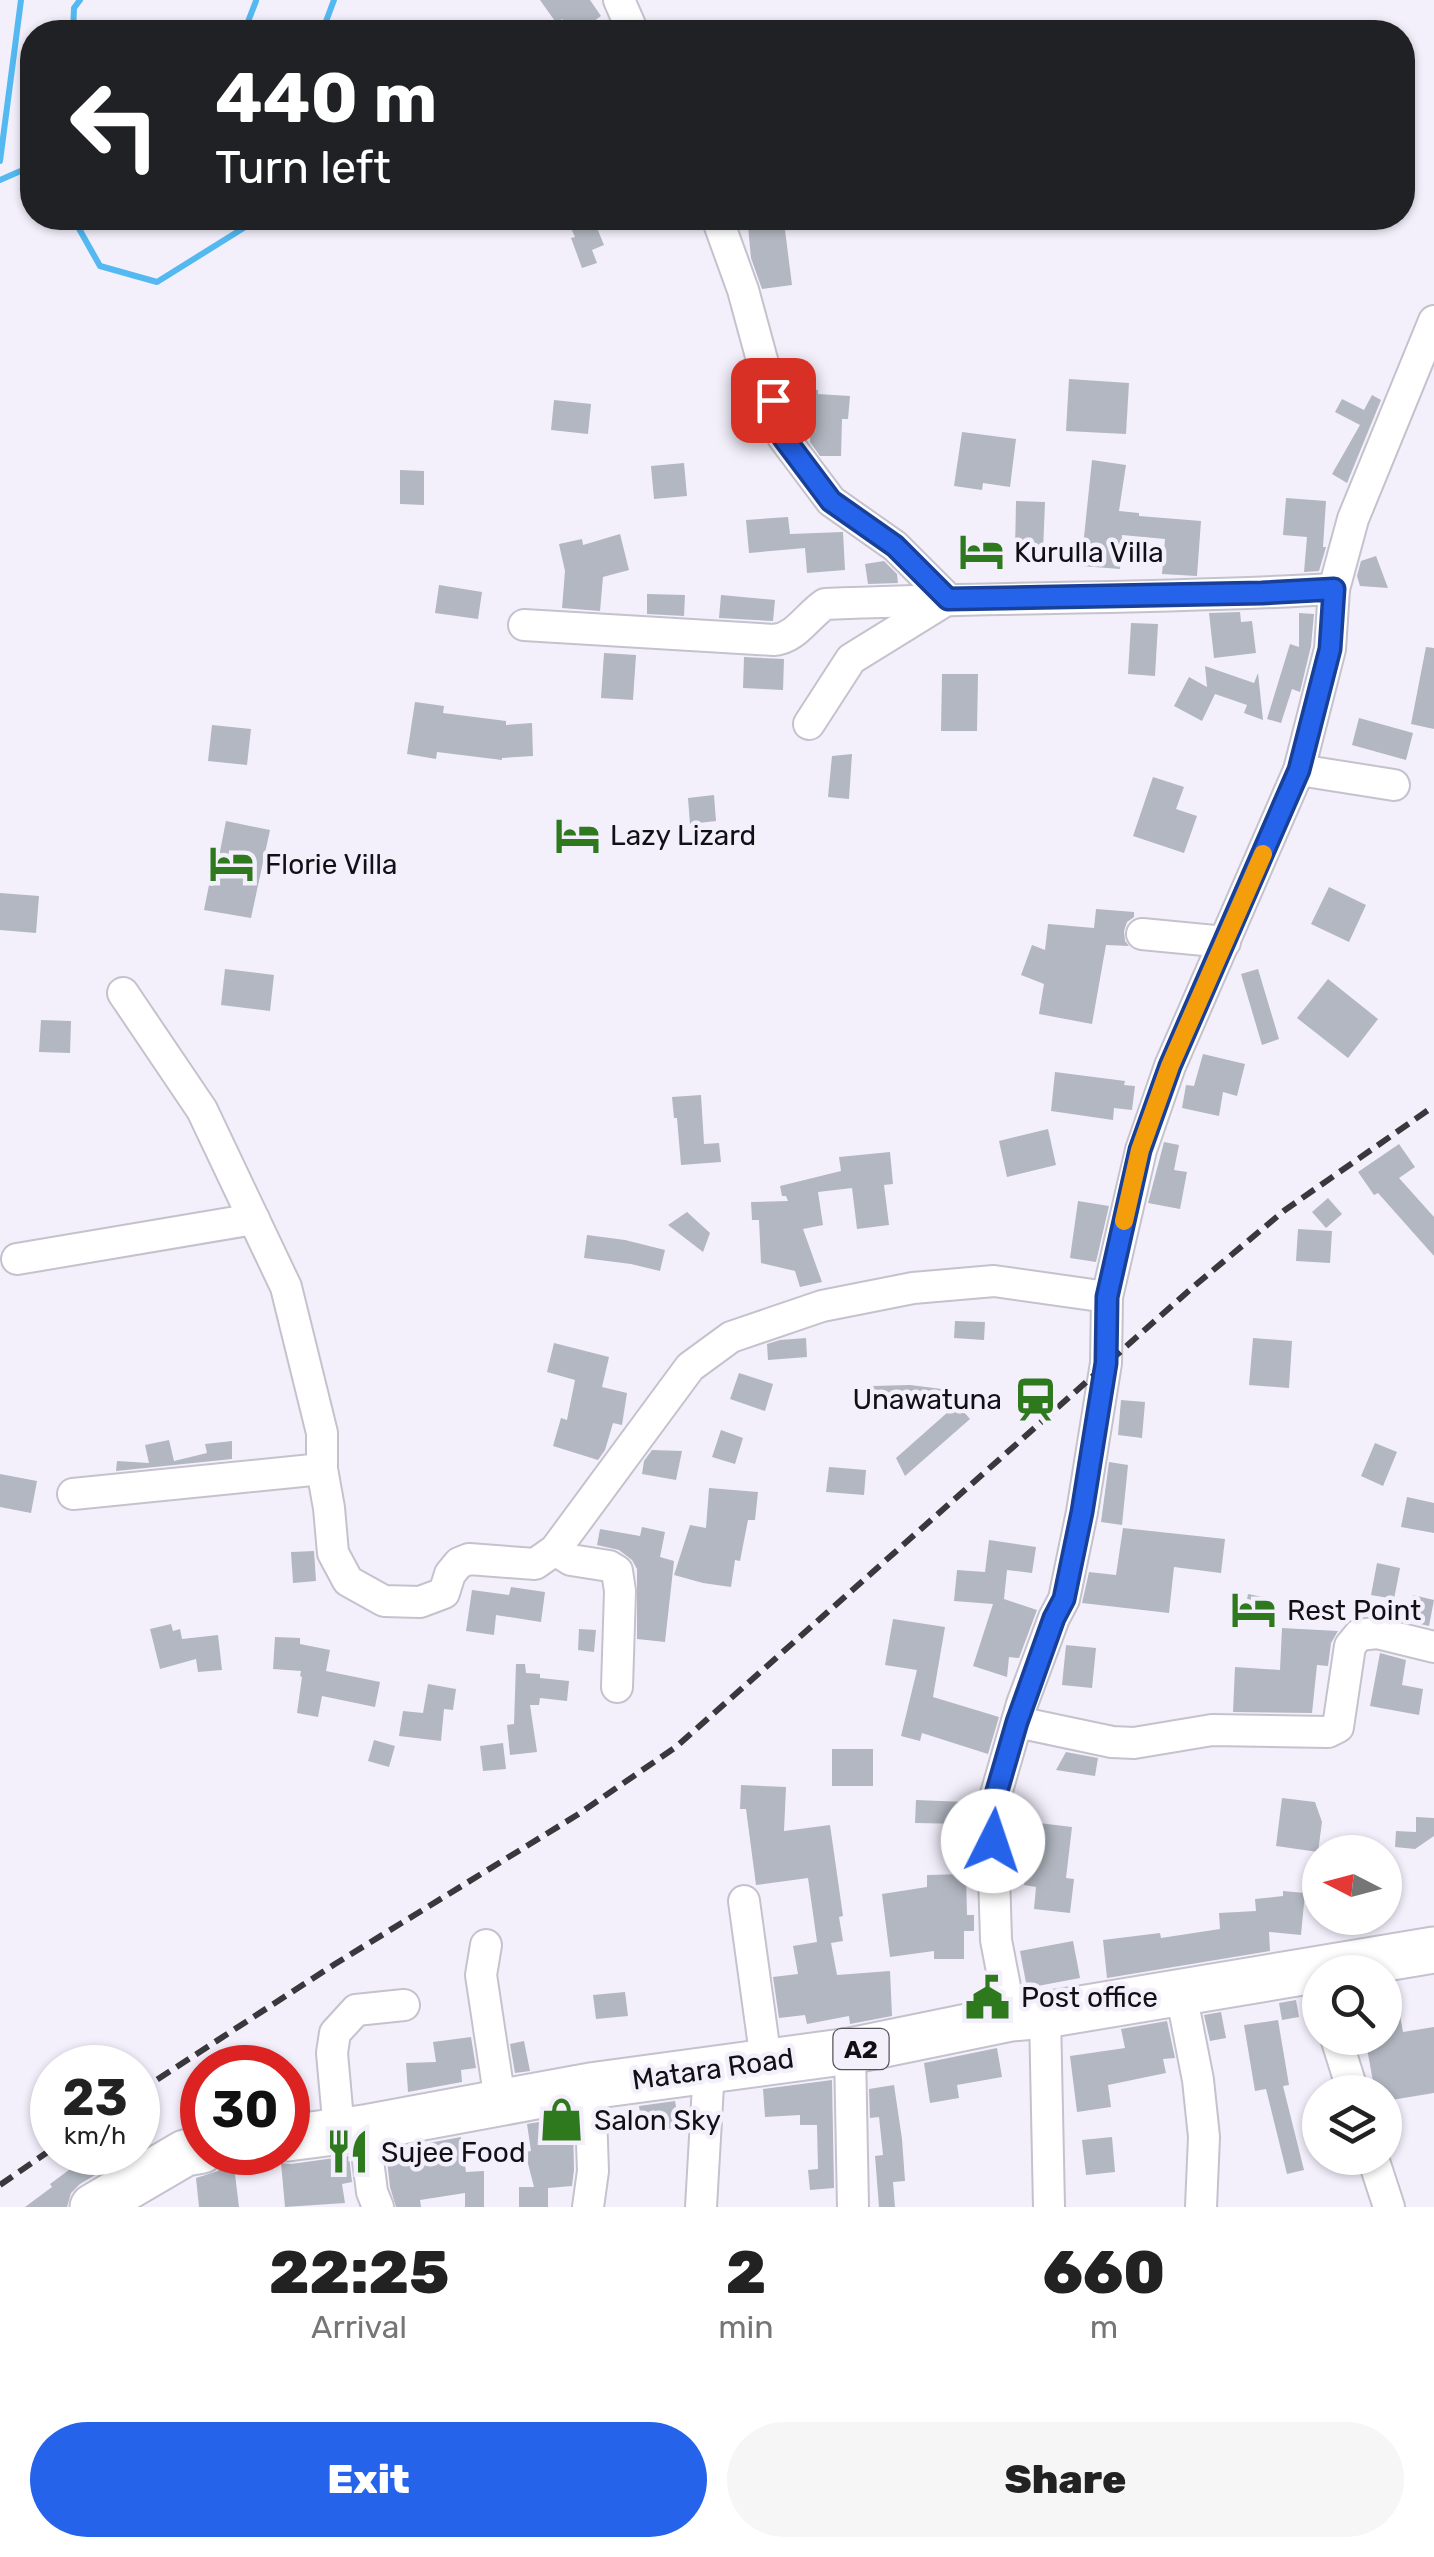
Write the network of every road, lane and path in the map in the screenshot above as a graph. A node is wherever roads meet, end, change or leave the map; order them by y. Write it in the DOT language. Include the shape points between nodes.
graph roads {
  1 [pos="721,230"];
  2 [pos="1434,321"];
  3 [pos="1334,589"];
  4 [pos="948,599"];
  5 [pos="524,625"];
  6 [pos="809,724"];
  7 [pos="1299,770"];
  8 [pos="1394,785"];
  9 [pos="1142,934"];
  10 [pos="1225,942"];
  11 [pos="123,993"];
  12 [pos="254,1219"];
  13 [pos="17,1259"];
  14 [pos="1107,1297"];
  15 [pos="322,1468"];
  16 [pos="73,1494"];
  17 [pos="555,1550"];
  18 [pos="1434,1647"];
  19 [pos="618,1687"];
  20 [pos="1017,1722"];
  21 [pos="744,1901"];
  22 [pos="486,1945"];
  23 [pos="1434,1950"];
  24 [pos="1402,1958"];
  25 [pos="1302,1980"];
  26 [pos="1181,1994"];
  27 [pos="404,2005"];
  28 [pos="1028,2017"];
  29 [pos="850,2051"];
  30 [pos="766,2061"];
  31 [pos="710,2068"];
  32 [pos="590,2086"];
  33 [pos="500,2102"];
  34 [pos="352,2130"];
  35 [pos="310,2135"];
  36 [pos="180,2155"];
  37 [pos="1379,2175"];
  38 [pos="93,2207"];
  39 [pos="378,2207"];
  40 [pos="588,2207"];
  41 [pos="701,2207"];
  42 [pos="853,2207"];
  43 [pos="1049,2207"];
  44 [pos="1200,2207"];
  45 [pos="1389,2207"];
  1 -- 4 [label="street" via="783,437 831,501 895,546"];
  2 -- 3 [label="street" via="1352,519"];
  3 -- 4 [label="street"];
  3 -- 7 [label="street" via="1330,649"];
  4 -- 5 [label="street" via="825,604 785,639 774,640"];
  4 -- 6 [label="street" via="851,658"];
  7 -- 8 [label="street"];
  7 -- 10 [label="street"];
  9 -- 10 [label="street"];
  10 -- 14 [label="street" via="1140,1150"];
  11 -- 12 [label="street" via="202,1110"];
  12 -- 13 [label="street"];
  12 -- 15 [label="street" via="286,1287 322,1433"];
  14 -- 17 [label="street" via="994,1282 913,1288 822,1306 731,1336 690,1367"];
  14 -- 20 [label="street" via="1106,1363 1064,1599"];
  15 -- 16 [label="street"];
  15 -- 17 [label="street" via="333,1553 348,1581 384,1601 420,1602 444,1592 450,1574 470,1559 535,1564"];
  17 -- 19 [label="street" via="617,1571"];
  18 -- 20 [label="street" via="1377,1632 1359,1635 1350,1646 1338,1727 1328,1732 1212,1730 1134,1743"];
  20 -- 28 [label="street" via="992,1808 996,1940"];
  21 -- 30 [label="street"];
  22 -- 33 [label="street" via="481,1974"];
  23 -- 24 [label="highway, Matara Road / A2"];
  25 -- 26 [label="highway, Matara Road / A2"];
  26 -- 28 [label="highway, Matara Road / A2"];
  26 -- 44 [label="street" via="1204,2137"];
  27 -- 34 [label="street" via="356,2010 335,2033 332,2053"];
  28 -- 29 [label="highway, Matara Road / A2"];
  28 -- 43 [label="street"];
  29 -- 30 [label="highway, Matara Road / A2"];
  29 -- 42 [label="street"];
  30 -- 31 [label="highway, Matara Road / A2"];
  31 -- 32 [label="highway, Matara Road / A2"];
  31 -- 41 [label="street"];
  32 -- 33 [label="highway, Matara Road / A2"];
  32 -- 40 [label="street"];
  33 -- 34 [label="highway, Matara Road / A2"];
  34 -- 35 [label="highway, Matara Road / A2"];
  34 -- 39 [label="street"];
  36 -- 38 [label="highway"];
  37 -- 45 [label="street"];
}
